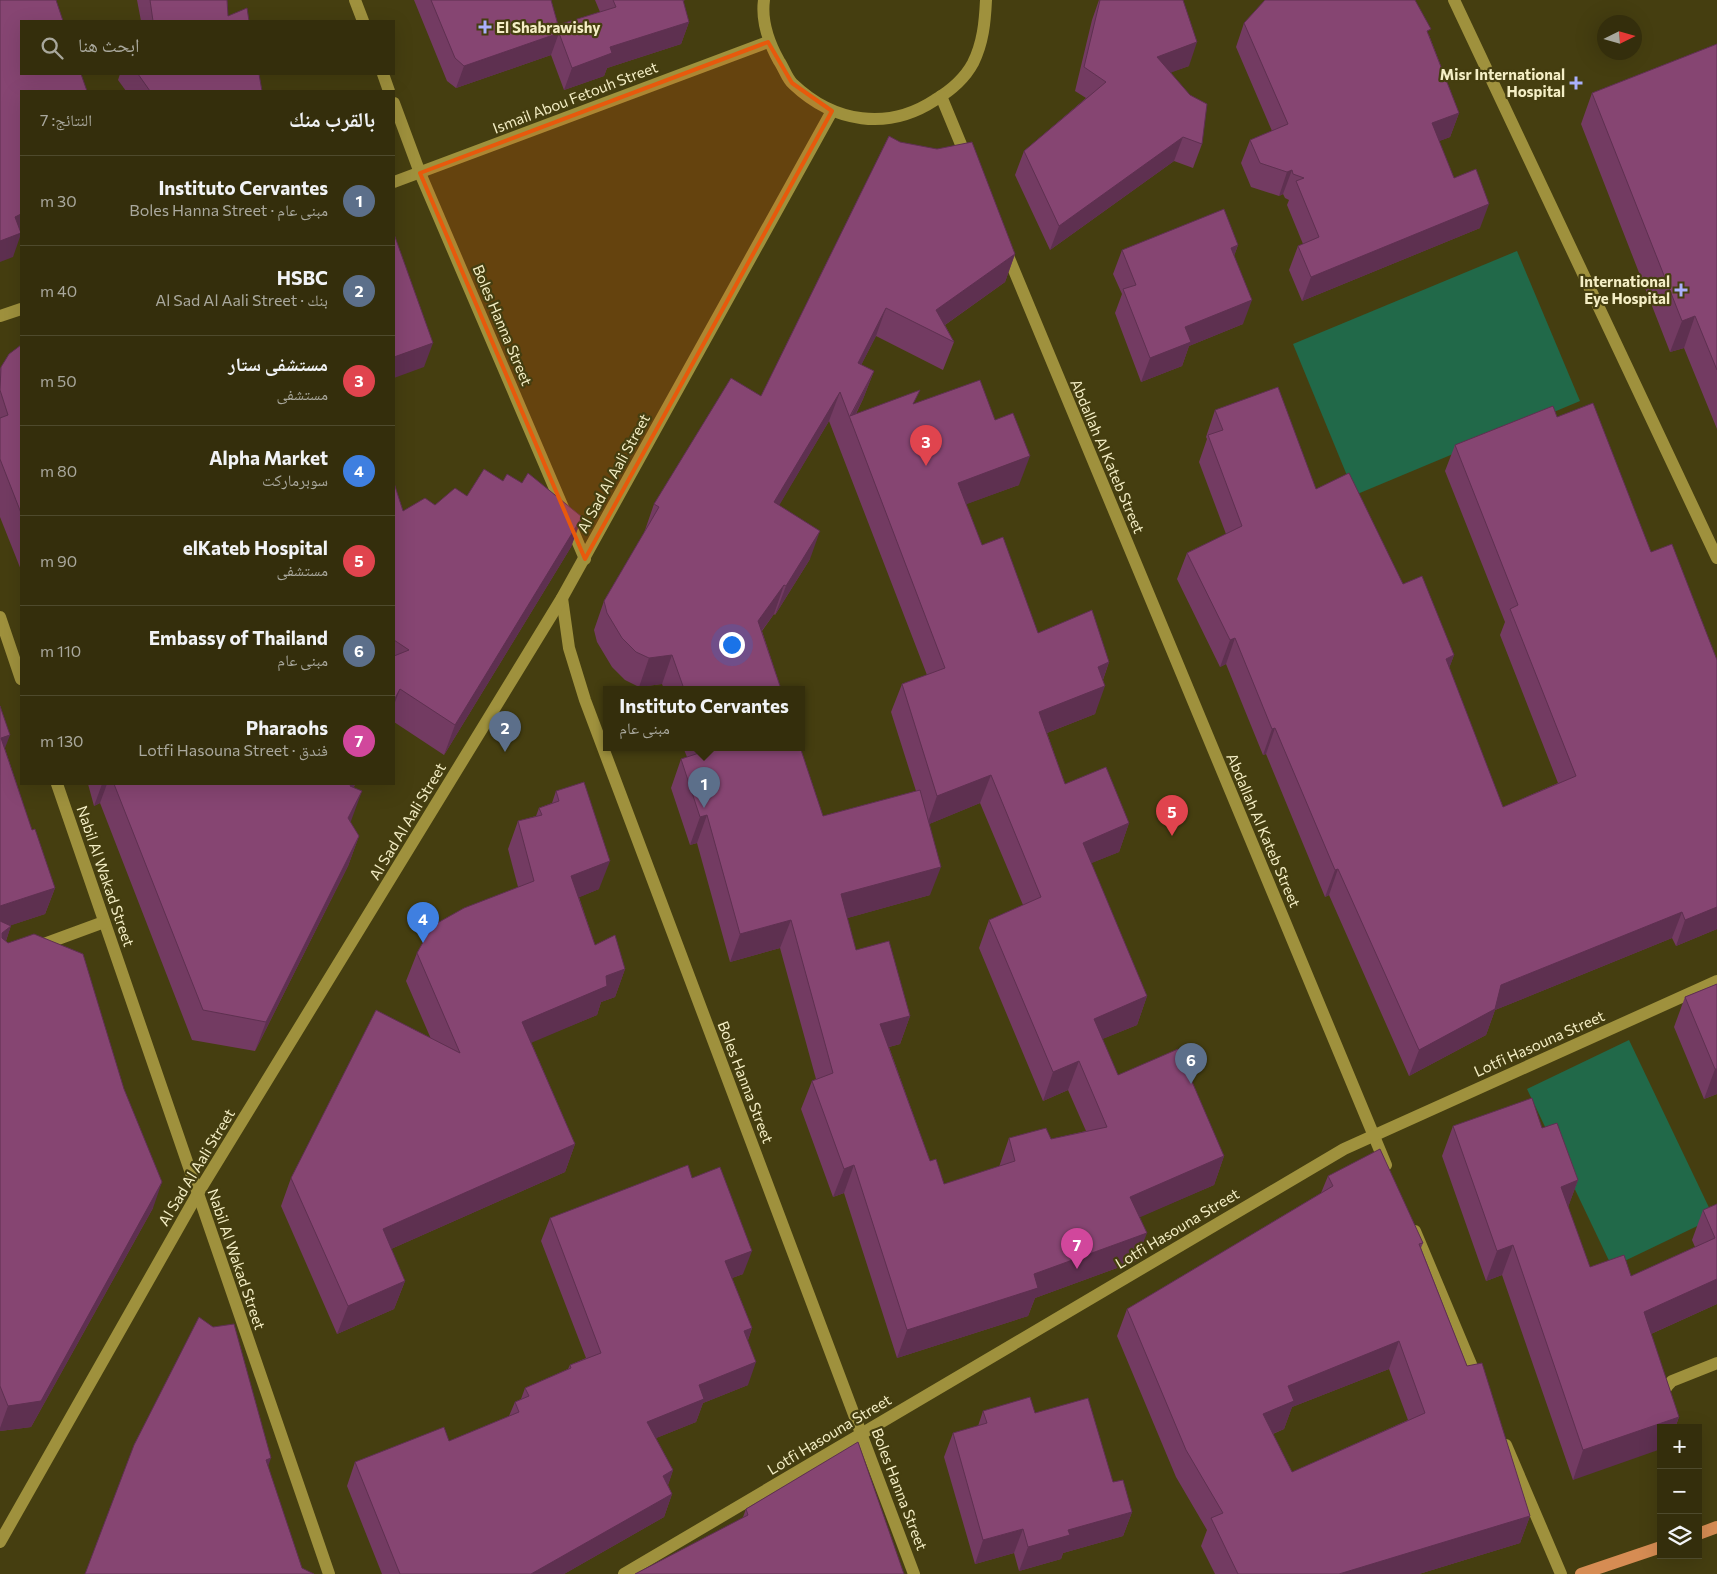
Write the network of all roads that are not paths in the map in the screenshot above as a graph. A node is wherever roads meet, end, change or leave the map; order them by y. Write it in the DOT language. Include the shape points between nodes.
graph roads {
  1 [pos="355,0"];
  2 [pos="764,0"];
  3 [pos="986,0"];
  4 [pos="1454,0"];
  5 [pos="363,20"];
  6 [pos="768,42"];
  7 [pos="383,75"];
  8 [pos="390,90"];
  9 [pos="941,96"];
  10 [pos="395,106"];
  11 [pos="832,111"];
  12 [pos="972,170"];
  13 [pos="420,173"];
  14 [pos="395,182"];
  15 [pos="1002,243"];
  16 [pos="20,309"];
  17 [pos="0,316"];
  18 [pos="1717,558"];
  19 [pos="585,559"];
  20 [pos="562,598"];
  21 [pos="0,617"];
  22 [pos="20,676"];
  23 [pos="603,748"];
  24 [pos="604,751"];
  25 [pos="57,785"];
  26 [pos="104,922"];
  27 [pos="26,951"];
  28 [pos="1717,980"];
  29 [pos="1374,1135"];
  30 [pos="1393,1181"];
  31 [pos="198,1193"];
  32 [pos="1409,1217"];
  33 [pos="1717,1363"];
  34 [pos="1483,1391"];
  35 [pos="1668,1424"];
  36 [pos="861,1434"];
  37 [pos="1502,1437"];
  38 [pos="1717,1527"];
  39 [pos="1702,1530"];
  40 [pos="0,1542"];
  41 [pos="1657,1548"];
  42 [pos="328,1574"];
  43 [pos="624,1574"];
  44 [pos="914,1574"];
  45 [pos="1561,1574"];
  46 [pos="1581,1574"];
  1 -- 5 [label="street"];
  2 -- 6 [label="street"];
  3 -- 9 [label="street" via="985,29 972,63"];
  4 -- 18 [label="street"];
  6 -- 11 [label="street" via="792,83"];
  6 -- 13 [label="street, Ismail Abou Fetouh Street"];
  7 -- 8 [label="street"];
  9 -- 11 [label="street" via="919,111 890,119 860,119"];
  9 -- 12 [label="street"];
  10 -- 13 [label="street, Boles Hanna Street"];
  11 -- 19 [label="street, Al Sad Al Aali Street"];
  13 -- 14 [label="street, Ismail Abou Fetouh Street"];
  13 -- 19 [label="street, Boles Hanna Street"];
  15 -- 29 [label="street, Abdallah Al Kateb Street"];
  16 -- 17 [label="street"];
  19 -- 20 [label="street, Al Sad Al Aali Street"];
  20 -- 23 [label="street, Boles Hanna Street" via="569,648"];
  20 -- 31 [label="street, Al Sad Al Aali Street"];
  21 -- 22 [label="street"];
  24 -- 36 [label="street, Boles Hanna Street"];
  25 -- 26 [label="street, Nabil Al Wakad Street"];
  26 -- 27 [label="street"];
  26 -- 31 [label="street, Nabil Al Wakad Street"];
  28 -- 29 [label="street, Lotfi Hasouna Street"];
  29 -- 30 [label="street, Abdallah Al Kateb Street"];
  29 -- 36 [label="street, Lotfi Hasouna Street" via="1344,1149"];
  31 -- 40 [label="street, Al Sad Al Aali Street"];
  31 -- 42 [label="street, Nabil Al Wakad Street"];
  32 -- 34 [label="street"];
  33 -- 35 [label="street" via="1666,1386 1661,1400"];
  36 -- 43 [label="street, Lotfi Hasouna Street"];
  36 -- 44 [label="street, Boles Hanna Street"];
  37 -- 45 [label="street"];
  38 -- 39 [label="main road"];
  41 -- 46 [label="main road"];
}
